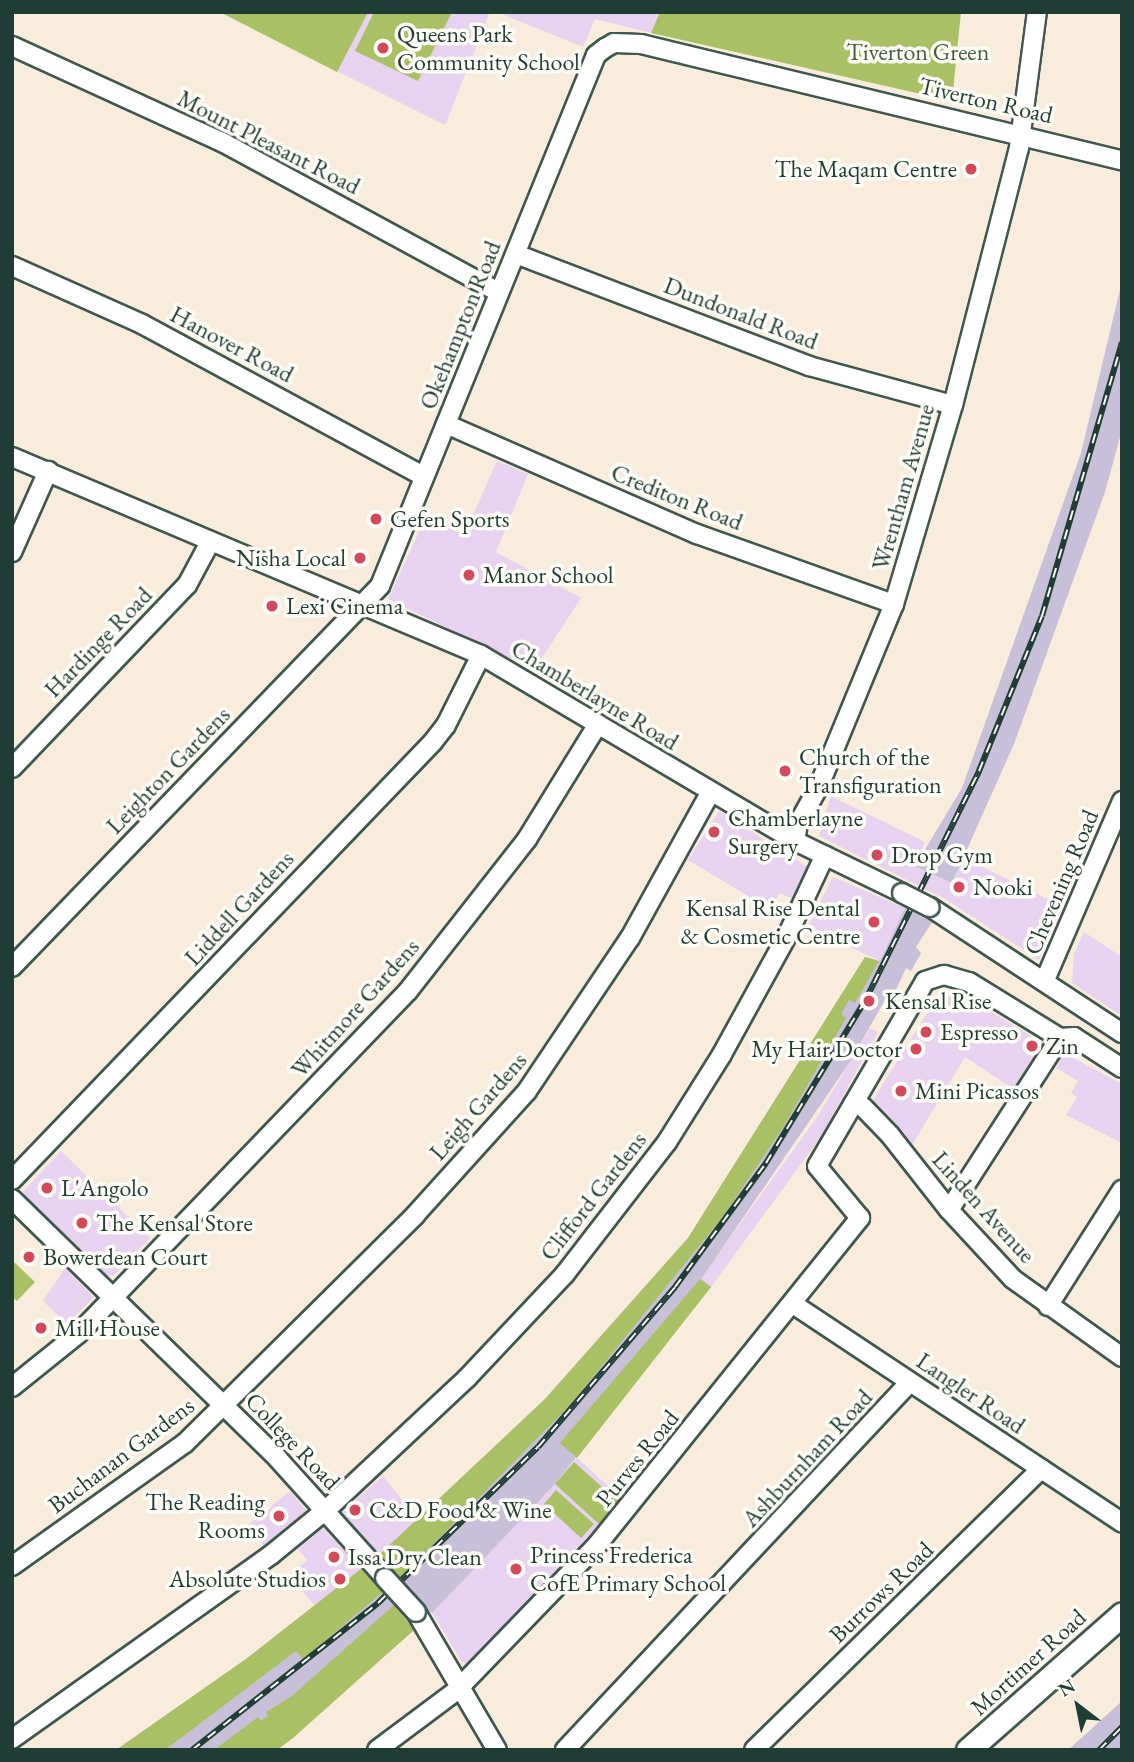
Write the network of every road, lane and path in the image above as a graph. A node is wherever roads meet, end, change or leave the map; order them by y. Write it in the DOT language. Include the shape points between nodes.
graph roads {
  1 [pos="1037,12"];
  2 [pos="12,46"];
  3 [pos="596,55"];
  4 [pos="1022,134"];
  5 [pos="1122,160"];
  6 [pos="516,254"];
  7 [pos="12,267"];
  8 [pos="498,292"];
  9 [pos="953,405"];
  10 [pos="446,424"];
  11 [pos="12,457"];
  12 [pos="48,471"];
  13 [pos="423,476"];
  14 [pos="209,544"];
  15 [pos="12,552"];
  16 [pos="894,604"];
  17 [pos="360,607"];
  18 [pos="481,655"];
  19 [pos="598,724"];
  20 [pos="12,768"];
  21 [pos="710,793"];
  22 [pos="1122,801"];
  23 [pos="795,841"];
  24 [pos="825,855"];
  25 [pos="12,967"];
  26 [pos="1045,980"];
  27 [pos="1091,1013"];
  28 [pos="1122,1033"];
  29 [pos="1067,1038"];
  30 [pos="1122,1068"];
  31 [pos="853,1104"];
  32 [pos="12,1180"];
  33 [pos="1122,1190"];
  34 [pos="12,1199"];
  35 [pos="949,1210"];
  36 [pos="113,1297"];
  37 [pos="793,1304"];
  38 [pos="1048,1306"];
  39 [pos="1122,1357"];
  40 [pos="910,1382"];
  41 [pos="12,1387"];
  42 [pos="224,1406"];
  43 [pos="1041,1469"];
  44 [pos="326,1510"];
  45 [pos="1122,1523"];
  46 [pos="12,1566"];
  47 [pos="1122,1614"];
  48 [pos="460,1687"];
  49 [pos="12,1739"];
  50 [pos="377,1750"];
  51 [pos="497,1750"];
  52 [pos="565,1750"];
  53 [pos="754,1750"];
  54 [pos="968,1750"];
  1 -- 4 [label="street, Wrentham Avenue"];
  2 -- 8 [label="street, Mount Pleasant Road" via="222,142"];
  3 -- 4 [label="street, Tiverton Road" via="614,43 641,44"];
  3 -- 6 [label="street, Okehampton Road"];
  4 -- 5 [label="street, Tiverton Road"];
  4 -- 9 [label="street, Wrentham Avenue"];
  6 -- 8 [label="street, Okehampton Road"];
  6 -- 9 [label="street, Dundonald Road" via="809,366"];
  7 -- 13 [label="street, Hanover Road" via="142,324"];
  8 -- 10 [label="street, Okehampton Road"];
  9 -- 16 [label="street, Wrentham Avenue"];
  10 -- 13 [label="street, Okehampton Road"];
  10 -- 16 [label="street, Crediton Road" via="697,534"];
  11 -- 12 [label="street, Chamberlayne Road"];
  12 -- 14 [label="street, Chamberlayne Road"];
  12 -- 15 [label="street"];
  13 -- 17 [label="street, Okehampton Road" via="380,586"];
  14 -- 17 [label="street, Chamberlayne Road"];
  14 -- 20 [label="street, Hardinge Road" via="187,584"];
  16 -- 23 [label="street, Wrentham Avenue" via="819,786 797,824"];
  17 -- 18 [label="street, Chamberlayne Road"];
  17 -- 25 [label="street, Leighton Gardens"];
  18 -- 19 [label="street, Chamberlayne Road"];
  18 -- 32 [label="street, Liddell Gardens" via="432,743"];
  19 -- 21 [label="street, Chamberlayne Road"];
  19 -- 36 [label="street, Whitmore Gardens" via="527,839 408,991"];
  21 -- 23 [label="street, Chamberlayne Road"];
  21 -- 42 [label="street, Leigh Gardens" via="630,938 527,1091 415,1215"];
  22 -- 26 [label="street, Chevening Road"];
  23 -- 24 [label="street, Chamberlayne Road"];
  24 -- 26 [label="street, Chamberlayne Road, bridge" via="938,911"];
  24 -- 44 [label="street, Clifford Gardens" via="788,936 721,1056 618,1208 565,1273 467,1378"];
  26 -- 27 [label="street, Chamberlayne Road"];
  27 -- 28 [label="street, Chamberlayne Road"];
  27 -- 29 [label="street"];
  29 -- 30 [label="street"];
  29 -- 31 [label="street" via="969,982 936,976 920,987"];
  29 -- 35 [label="street"];
  31 -- 35 [label="street, Linden Avenue" via="863,1107 890,1135"];
  31 -- 37 [label="street, Purves Road" via="817,1166 860,1219"];
  33 -- 38 [label="street"];
  34 -- 36 [label="street, College Road"];
  35 -- 38 [label="street, Linden Avenue" via="1001,1268"];
  36 -- 41 [label="street, Whitmore Gardens" via="62,1350"];
  36 -- 42 [label="street, College Road"];
  37 -- 40 [label="street, Langler Road"];
  37 -- 48 [label="street, Purves Road" via="631,1507"];
  38 -- 39 [label="street, Linden Avenue"];
  40 -- 43 [label="street, Langler Road"];
  40 -- 52 [label="street, Ashburnham Road"];
  42 -- 44 [label="street, College Road"];
  42 -- 46 [label="street, Buchanan Gardens" via="185,1443"];
  43 -- 45 [label="street, Langler Road"];
  43 -- 53 [label="street, Burrows Road"];
  44 -- 48 [label="street, College Road, bridge" via="416,1612"];
  44 -- 49 [label="street, Clifford Gardens" via="272,1554"];
  47 -- 54 [label="main road, Mortimer Road"];
  48 -- 50 [label="street, Purves Road"];
  48 -- 51 [label="street, College Road"];
}
